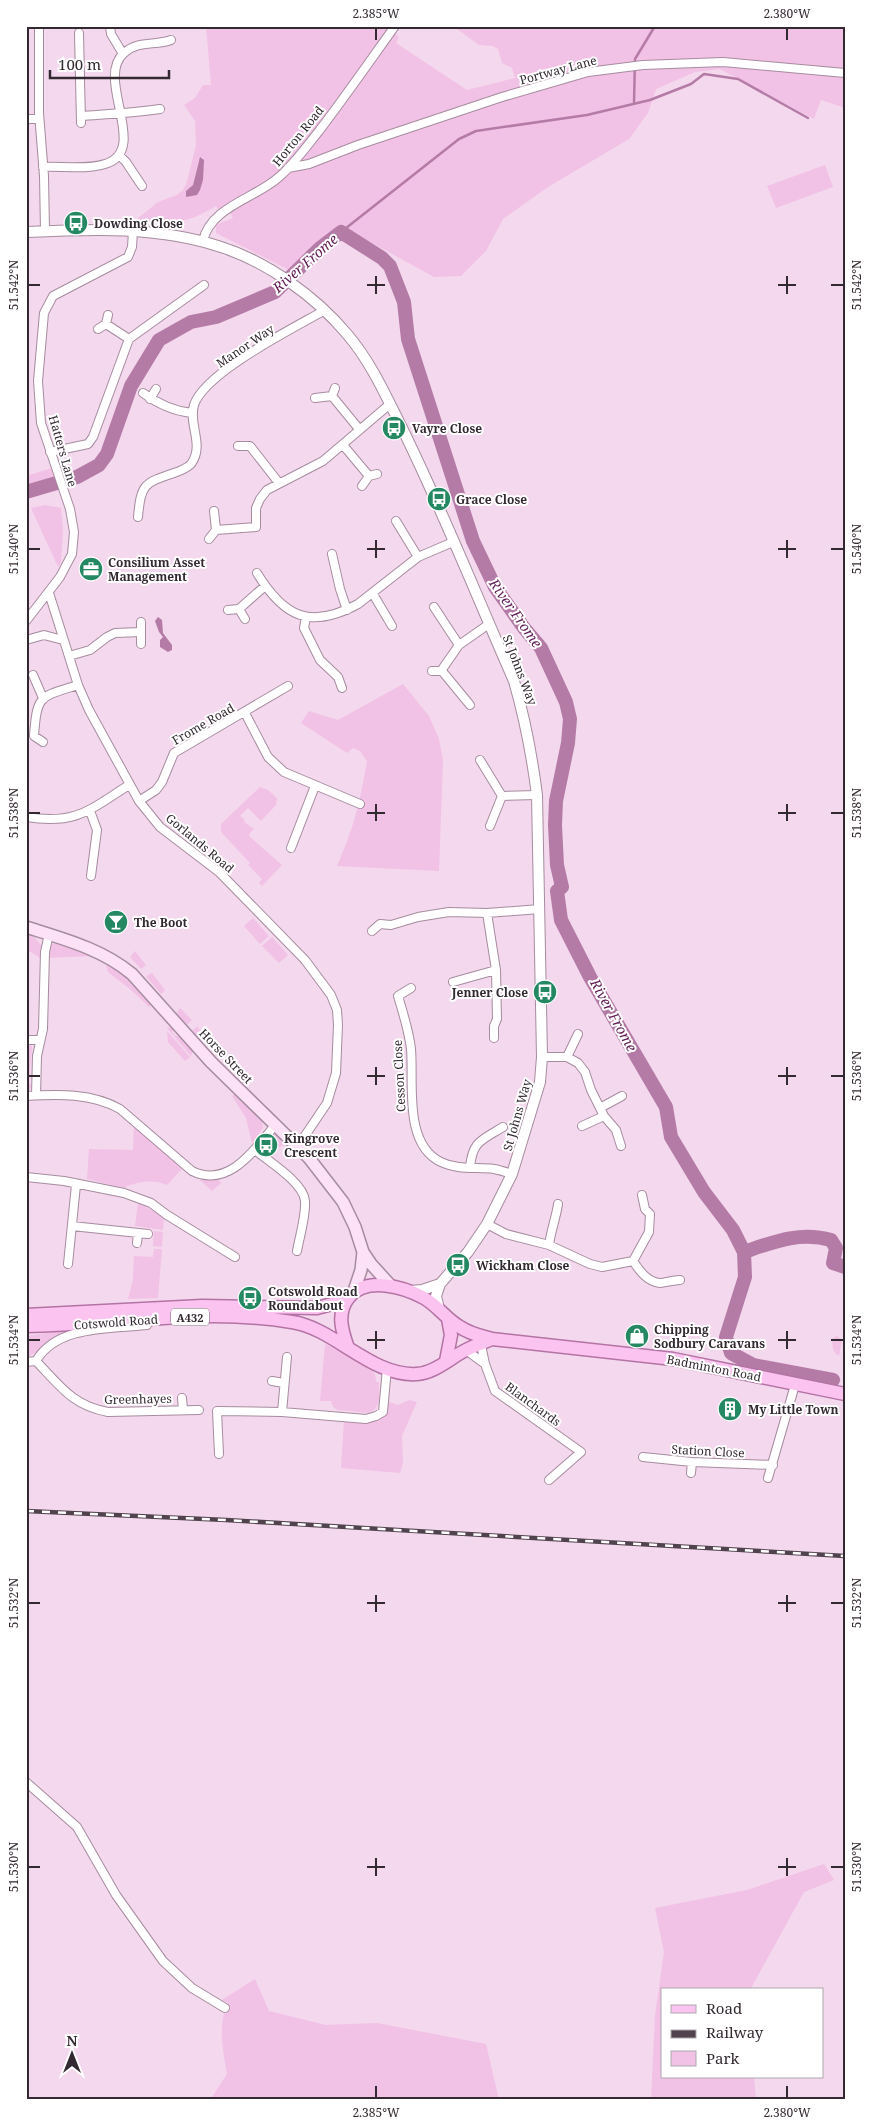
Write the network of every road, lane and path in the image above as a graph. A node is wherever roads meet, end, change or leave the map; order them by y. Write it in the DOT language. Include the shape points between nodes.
graph roads {
  1 [pos="39,26"];
  2 [pos="110,26"];
  3 [pos="395,26"];
  4 [pos="79,33"];
  5 [pos="171,40"];
  6 [pos="123,54"];
  7 [pos="845,73"];
  8 [pos="156,112"];
  9 [pos="122,115"];
  10 [pos="26,119"];
  11 [pos="39,119"];
  12 [pos="119,155"];
  13 [pos="43,167"];
  14 [pos="288,168"];
  15 [pos="142,179"];
  16 [pos="45,231"];
  17 [pos="133,231"];
  18 [pos="26,232"];
  19 [pos="203,241"];
  20 [pos="204,285"];
  21 [pos="324,310"];
  22 [pos="108,315"];
  23 [pos="106,324"];
  24 [pos="98,329"];
  25 [pos="129,339"];
  26 [pos="335,388"];
  27 [pos="156,389"];
  28 [pos="142,393"];
  29 [pos="332,396"];
  30 [pos="314,398"];
  31 [pos="150,399"];
  32 [pos="390,404"];
  33 [pos="192,414"];
  34 [pos="359,429"];
  35 [pos="343,445"];
  36 [pos="238,446"];
  37 [pos="50,452"];
  38 [pos="279,483"];
  39 [pos="362,486"];
  40 [pos="131,494"];
  41 [pos="140,496"];
  42 [pos="214,511"];
  43 [pos="138,517"];
  44 [pos="396,521"];
  45 [pos="216,530"];
  46 [pos="209,539"];
  47 [pos="453,542"];
  48 [pos="332,554"];
  49 [pos="418,556"];
  50 [pos="256,573"];
  51 [pos="264,586"];
  52 [pos="49,593"];
  53 [pos="373,594"];
  54 [pos="434,607"];
  55 [pos="239,609"];
  56 [pos="228,610"];
  57 [pos="347,610"];
  58 [pos="306,617"];
  59 [pos="245,619"];
  60 [pos="26,621"];
  61 [pos="141,622"];
  62 [pos="489,624"];
  63 [pos="392,626"];
  64 [pos="141,632"];
  65 [pos="26,640"];
  66 [pos="63,640"];
  67 [pos="142,644"];
  68 [pos="459,645"];
  69 [pos="69,656"];
  70 [pos="432,671"];
  71 [pos="442,671"];
  72 [pos="33,675"];
  73 [pos="78,685"];
  74 [pos="288,686"];
  75 [pos="342,688"];
  76 [pos="43,698"];
  77 [pos="470,706"];
  78 [pos="245,713"];
  79 [pos="30,736"];
  80 [pos="42,742"];
  81 [pos="480,760"];
  82 [pos="129,785"];
  83 [pos="315,786"];
  84 [pos="537,795"];
  85 [pos="502,796"];
  86 [pos="139,801"];
  87 [pos="360,804"];
  88 [pos="90,811"];
  89 [pos="26,817"];
  90 [pos="490,826"];
  91 [pos="291,848"];
  92 [pos="91,876"];
  93 [pos="540,909"];
  94 [pos="487,913"];
  95 [pos="26,927"];
  96 [pos="372,931"];
  97 [pos="49,934"];
  98 [pos="496,970"];
  99 [pos="453,982"];
  100 [pos="411,988"];
  101 [pos="578,1034"];
  102 [pos="494,1038"];
  103 [pos="26,1040"];
  104 [pos="40,1040"];
  105 [pos="567,1057"];
  106 [pos="542,1058"];
  107 [pos="36,1095"];
  108 [pos="26,1096"];
  109 [pos="622,1096"];
  110 [pos="600,1108"];
  111 [pos="604,1116"];
  112 [pos="276,1124"];
  113 [pos="582,1126"];
  114 [pos="503,1127"];
  115 [pos="618,1137"];
  116 [pos="610,1141"];
  117 [pos="298,1146"];
  118 [pos="621,1146"];
  119 [pos="255,1150"];
  120 [pos="470,1168"];
  121 [pos="512,1174"];
  122 [pos="26,1177"];
  123 [pos="76,1184"];
  124 [pos="642,1194"];
  125 [pos="558,1204"];
  126 [pos="488,1224"];
  127 [pos="72,1226"];
  128 [pos="138,1233"];
  129 [pos="148,1234"];
  130 [pos="137,1243"];
  131 [pos="549,1245"];
  132 [pos="297,1251"];
  133 [pos="363,1252"];
  134 [pos="235,1257"];
  135 [pos="633,1261"];
  136 [pos="68,1264"];
  137 [pos="680,1280"];
  138 [pos="440,1284"];
  139 [pos="391,1286"];
  140 [pos="408,1291"];
  141 [pos="350,1296"];
  142 [pos="439,1309"];
  143 [pos="26,1315"];
  144 [pos="448,1319"];
  145 [pos="147,1325"];
  146 [pos="26,1326"];
  147 [pos="484,1339"];
  148 [pos="348,1348"];
  149 [pos="466,1350"];
  150 [pos="287,1358"];
  151 [pos="36,1361"];
  152 [pos="446,1361"];
  153 [pos="26,1362"];
  154 [pos="485,1364"];
  155 [pos="387,1368"];
  156 [pos="272,1382"];
  157 [pos="284,1382"];
  158 [pos="796,1385"];
  159 [pos="845,1394"];
  160 [pos="182,1398"];
  161 [pos="183,1410"];
  162 [pos="199,1410"];
  163 [pos="282,1412"];
  164 [pos="219,1454"];
  165 [pos="642,1457"];
  166 [pos="692,1462"];
  167 [pos="773,1465"];
  168 [pos="691,1473"];
  169 [pos="768,1478"];
  170 [pos="549,1480"];
  171 [pos="26,1782"];
  172 [pos="225,2008"];
  1 -- 11 [label="street"];
  2 -- 6 [label="street" via="110,34"];
  3 -- 14 [label="street, Horton Road" via="329,118"];
  4 -- 9 [label="street" via="81,119 114,113"];
  5 -- 6 [label="street" via="158,44 142,43"];
  6 -- 9 [label="street" via="116,83"];
  7 -- 14 [label="street, Portway Lane" via="723,62 588,72 358,145 309,164"];
  8 -- 9 [label="street"];
  9 -- 12 [label="street" via="124,135"];
  10 -- 11 [label="street"];
  11 -- 13 [label="street"];
  12 -- 13 [label="street" via="106,164 96,166"];
  12 -- 15 [label="street"];
  13 -- 16 [label="street"];
  14 -- 19 [label="street, Horton Road" via="269,186 216,218"];
  16 -- 17 [label="street, St Johns Way"];
  16 -- 18 [label="street, St Johns Way"];
  17 -- 19 [label="street, St Johns Way" via="160,232"];
  17 -- 37 [label="street, Hatters Lane" via="128,257 53,296 44,313 38,381 42,423"];
  19 -- 21 [label="street, St Johns Way" via="252,259"];
  20 -- 25 [label="street"];
  21 -- 32 [label="street, St Johns Way" via="348,335 375,373"];
  21 -- 33 [label="street, Manor Way" via="224,372 201,392"];
  22 -- 23 [label="street"];
  23 -- 24 [label="street"];
  23 -- 25 [label="street"];
  25 -- 37 [label="street" via="88,444"];
  26 -- 29 [label="street"];
  27 -- 31 [label="street"];
  28 -- 31 [label="street"];
  29 -- 30 [label="street"];
  29 -- 34 [label="street"];
  31 -- 33 [label="street" via="170,409"];
  32 -- 34 [label="street"];
  32 -- 47 [label="street, St Johns Way"];
  33 -- 41 [label="street" via="197,443 190,465 152,480"];
  34 -- 35 [label="street"];
  35 -- 38 [label="street" via="323,462"];
  35 -- 39 [label="street" via="373,475"];
  36 -- 38 [label="street" via="250,446"];
  37 -- 52 [label="street, Hatters Lane" via="74,532 72,554"];
  38 -- 45 [label="street" via="260,499 256,508 256,527"];
  40 -- 41 [label="street"];
  41 -- 43 [label="street"];
  42 -- 45 [label="street"];
  44 -- 49 [label="street"];
  45 -- 46 [label="street"];
  47 -- 49 [label="street"];
  47 -- 62 [label="street, St Johns Way"];
  48 -- 57 [label="street"];
  49 -- 53 [label="street"];
  50 -- 51 [label="street"];
  51 -- 55 [label="street"];
  51 -- 58 [label="street" via="280,604"];
  52 -- 60 [label="street, Hatters Lane"];
  52 -- 66 [label="street, Gorlands Road"];
  53 -- 57 [label="street"];
  53 -- 63 [label="street"];
  54 -- 68 [label="street"];
  55 -- 56 [label="street"];
  55 -- 59 [label="street"];
  57 -- 58 [label="street" via="325,617"];
  58 -- 75 [label="street" via="304,628 320,660 338,677"];
  61 -- 64 [label="street"];
  62 -- 68 [label="street"];
  62 -- 84 [label="street, St Johns Way" via="514,681 523,712"];
  64 -- 67 [label="street"];
  64 -- 69 [label="street" via="115,633 90,650"];
  65 -- 66 [label="street" via="44,636"];
  66 -- 69 [label="street, Gorlands Road"];
  68 -- 71 [label="street"];
  69 -- 73 [label="street, Gorlands Road"];
  70 -- 71 [label="street"];
  71 -- 77 [label="street"];
  72 -- 76 [label="street"];
  73 -- 76 [label="street"];
  73 -- 82 [label="street, Gorlands Road"];
  74 -- 78 [label="street, Frome Road"];
  76 -- 79 [label="street" via="36,710"];
  78 -- 83 [label="street, Frome Road" via="268,757 284,772"];
  78 -- 86 [label="street, Frome Road" via="174,753 162,782"];
  79 -- 80 [label="street"];
  81 -- 85 [label="street"];
  82 -- 86 [label="street, Gorlands Road"];
  82 -- 88 [label="street"];
  83 -- 87 [label="street, Frome Road"];
  83 -- 91 [label="street"];
  84 -- 85 [label="street"];
  84 -- 93 [label="street, St Johns Way"];
  85 -- 90 [label="street"];
  86 -- 117 [label="street, Gorlands Road" via="160,827 219,872 305,960 332,995 338,1025 336,1073 327,1103"];
  88 -- 89 [label="street" via="61,819"];
  88 -- 92 [label="street" via="97,830"];
  93 -- 94 [label="street"];
  93 -- 106 [label="street, St Johns Way"];
  94 -- 96 [label="street" via="433,913 392,925 380,924"];
  94 -- 98 [label="street"];
  95 -- 97 [label="main road, Horse Street"];
  97 -- 104 [label="street"];
  97 -- 112 [label="main road, Horse Street" via="97,951 119,963 211,1062"];
  98 -- 99 [label="street"];
  98 -- 102 [label="street"];
  100 -- 120 [label="street, Cesson Close" via="398,996 411,1049 414,1123 434,1158 452,1166"];
  101 -- 105 [label="street"];
  103 -- 104 [label="street"];
  104 -- 107 [label="street"];
  105 -- 106 [label="street"];
  105 -- 110 [label="street" via="582,1067"];
  106 -- 121 [label="street, St Johns Way" via="540,1082"];
  107 -- 108 [label="street"];
  107 -- 119 [label="street" via="91,1097 110,1104 199,1175 228,1173"];
  109 -- 110 [label="street"];
  110 -- 111 [label="street"];
  111 -- 113 [label="street"];
  111 -- 115 [label="street"];
  112 -- 117 [label="main road, Horse Street"];
  112 -- 119 [label="street"];
  114 -- 120 [label="street" via="475,1147"];
  115 -- 116 [label="street"];
  115 -- 118 [label="street"];
  117 -- 133 [label="main road, Horse Street" via="343,1202"];
  119 -- 132 [label="street" via="304,1194 303,1241"];
  120 -- 121 [label="street, Cesson Close" via="495,1169"];
  121 -- 126 [label="street, St Johns Way"];
  122 -- 123 [label="street"];
  123 -- 127 [label="street"];
  123 -- 134 [label="street" via="124,1193 151,1203"];
  124 -- 135 [label="street" via="645,1209 650,1214 649,1232"];
  125 -- 131 [label="street"];
  126 -- 131 [label="street" via="506,1234"];
  126 -- 138 [label="street, St Johns Way"];
  127 -- 128 [label="street"];
  127 -- 136 [label="street"];
  128 -- 129 [label="street"];
  128 -- 130 [label="street"];
  131 -- 135 [label="street" via="596,1265"];
  133 -- 139 [label="main road, Horse Street"];
  133 -- 141 [label="main road, Horse Street" via="361,1270"];
  135 -- 137 [label="street" via="649,1280 662,1283"];
  138 -- 140 [label="street"];
  138 -- 142 [label="street" via="436,1296"];
  139 -- 140 [label="main road, A432"];
  139 -- 141 [label="main road, A432" via="367,1287"];
  140 -- 142 [label="main road, A432"];
  141 -- 143 [label="main road, Cotswold Road / A432" via="317,1308 211,1306"];
  141 -- 148 [label="main road" via="342,1309 341,1321"];
  142 -- 144 [label="main road, A432"];
  144 -- 147 [label="main road, Badminton Road / A432"];
  144 -- 152 [label="main road" via="451,1335"];
  145 -- 151 [label="street, Cotswold Road" via="86,1331 42,1350"];
  146 -- 148 [label="main road, Cotswold Road / A432" via="179,1317 262,1317 295,1322"];
  147 -- 149 [label="main road, A432"];
  147 -- 154 [label="street, Blanchards"];
  147 -- 158 [label="main road, Badminton Road / A432" via="673,1360"];
  148 -- 155 [label="main road, A432"];
  149 -- 152 [label="main road, A432"];
  149 -- 154 [label="street"];
  150 -- 157 [label="street"];
  151 -- 153 [label="street"];
  151 -- 161 [label="street, Greenhayes" via="84,1406 108,1412"];
  152 -- 155 [label="main road, A432" via="430,1371 417,1374 404,1374"];
  154 -- 170 [label="street, Blanchards" via="495,1391 501,1397 581,1452"];
  155 -- 163 [label="street" via="382,1412 376,1416"];
  156 -- 157 [label="street"];
  157 -- 163 [label="street"];
  158 -- 159 [label="main road, Badminton Road / A432"];
  158 -- 167 [label="street"];
  160 -- 161 [label="street"];
  161 -- 162 [label="street, Greenhayes"];
  163 -- 164 [label="street" via="217,1411"];
  165 -- 166 [label="street, Station Close"];
  166 -- 167 [label="street, Station Close"];
  166 -- 168 [label="street"];
  167 -- 169 [label="street"];
  171 -- 172 [label="street" via="77,1827 116,1895 163,1961 192,1988"];
}
